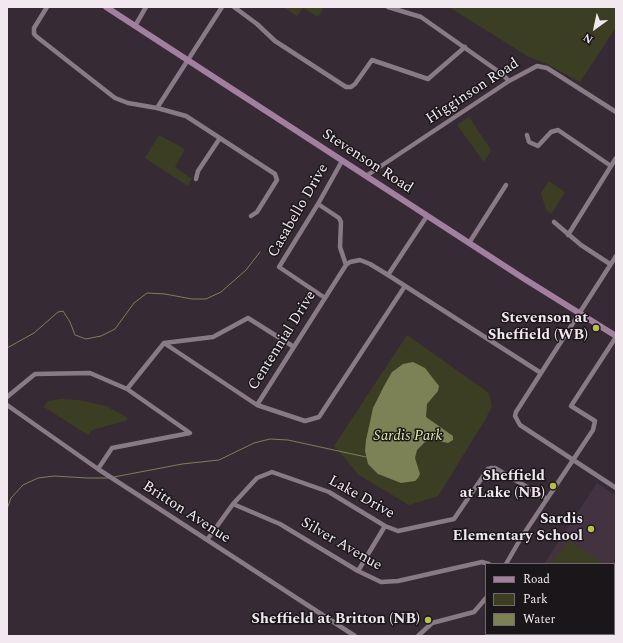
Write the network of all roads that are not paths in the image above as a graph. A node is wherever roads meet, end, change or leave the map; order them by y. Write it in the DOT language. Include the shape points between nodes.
graph roads {
  1 [pos="47,7"];
  2 [pos="106,7"];
  3 [pos="146,7"];
  4 [pos="222,7"];
  5 [pos="234,7"];
  6 [pos="388,7"];
  7 [pos="135,26"];
  8 [pos="465,47"];
  9 [pos="188,60"];
  10 [pos="509,81"];
  11 [pos="157,108"];
  12 [pos="616,112"];
  13 [pos="527,135"];
  14 [pos="220,138"];
  15 [pos="616,158"];
  16 [pos="342,161"];
  17 [pos="611,166"];
  18 [pos="366,176"];
  19 [pos="196,179"];
  20 [pos="506,185"];
  21 [pos="318,204"];
  22 [pos="251,216"];
  23 [pos="427,216"];
  24 [pos="554,222"];
  25 [pos="568,235"];
  26 [pos="469,243"];
  27 [pos="616,256"];
  28 [pos="610,264"];
  29 [pos="346,265"];
  30 [pos="388,276"];
  31 [pos="405,286"];
  32 [pos="325,298"];
  33 [pos="579,312"];
  34 [pos="616,336"];
  35 [pos="164,343"];
  36 [pos="294,347"];
  37 [pos="541,373"];
  38 [pos="127,389"];
  39 [pos="7,397"];
  40 [pos="7,405"];
  41 [pos="257,405"];
  42 [pos="573,460"];
  43 [pos="98,469"];
  44 [pos="616,488"];
  45 [pos="547,499"];
  46 [pos="233,504"];
  47 [pos="386,526"];
  48 [pos="207,540"];
  49 [pos="486,563"];
  50 [pos="507,563"];
  51 [pos="358,571"];
  52 [pos="485,599"];
  53 [pos="355,636"];
  54 [pos="418,636"];
  1 -- 11 [label="street" via="34,28 37,38 115,98"];
  2 -- 7 [label="street, Stevenson Road"];
  3 -- 7 [label="street"];
  4 -- 9 [label="street"];
  5 -- 8 [label="street" via="258,24 275,41 346,87 355,84 372,60 428,79"];
  6 -- 8 [label="street" via="421,17"];
  7 -- 9 [label="street, Stevenson Road"];
  8 -- 10 [label="street"];
  9 -- 11 [label="street"];
  9 -- 16 [label="street, Stevenson Road"];
  10 -- 12 [label="street, Higginson Road" via="534,67 541,66"];
  10 -- 18 [label="street, Higginson Road"];
  11 -- 14 [label="street" via="191,118"];
  13 -- 17 [label="street" via="530,142 538,146 551,132 558,130"];
  14 -- 19 [label="street" via="198,171"];
  14 -- 22 [label="street" via="277,177 257,212"];
  15 -- 17 [label="street"];
  16 -- 18 [label="street, Stevenson Road"];
  16 -- 21 [label="street, Casabello Drive"];
  17 -- 25 [label="street"];
  18 -- 23 [label="street, Stevenson Road"];
  20 -- 26 [label="street"];
  21 -- 29 [label="street" via="341,222 340,247"];
  21 -- 32 [label="street, Casabello Drive" via="279,267"];
  23 -- 26 [label="street, Stevenson Road"];
  23 -- 30 [label="street"];
  24 -- 25 [label="street"];
  25 -- 28 [label="street"];
  26 -- 33 [label="street, Stevenson Road"];
  27 -- 28 [label="street"];
  28 -- 33 [label="street"];
  29 -- 30 [label="street" via="360,260"];
  29 -- 32 [label="street, Centennial Drive"];
  30 -- 31 [label="street"];
  31 -- 37 [label="street"];
  31 -- 41 [label="street, Centennial Drive" via="319,417 305,421"];
  32 -- 36 [label="street, Centennial Drive"];
  33 -- 34 [label="street, Stevenson Road"];
  33 -- 37 [label="street"];
  34 -- 42 [label="street" via="571,406 595,421 593,430"];
  35 -- 36 [label="street" via="213,337 248,318"];
  35 -- 38 [label="street"];
  35 -- 41 [label="street"];
  36 -- 41 [label="street, Centennial Drive"];
  37 -- 42 [label="street" via="516,412 516,419 520,425"];
  38 -- 39 [label="street" via="90,373 35,374"];
  38 -- 43 [label="street" via="190,433 112,448"];
  40 -- 43 [label="street, Britton Avenue"];
  42 -- 44 [label="street"];
  42 -- 45 [label="street"];
  43 -- 48 [label="street, Britton Avenue"];
  45 -- 47 [label="street, Lake Drive" via="492,468 488,469 454,519 403,531"];
  45 -- 50 [label="street"];
  46 -- 47 [label="street, Lake Drive" via="257,478 272,472 329,492"];
  46 -- 48 [label="street, Lake Drive"];
  46 -- 51 [label="street, Silver Avenue" via="280,524"];
  47 -- 51 [label="street"];
  48 -- 53 [label="street, Britton Avenue"];
  49 -- 51 [label="street, Silver Avenue" via="398,581 381,582"];
  52 -- 54 [label="street" via="474,612 432,623"];
}
